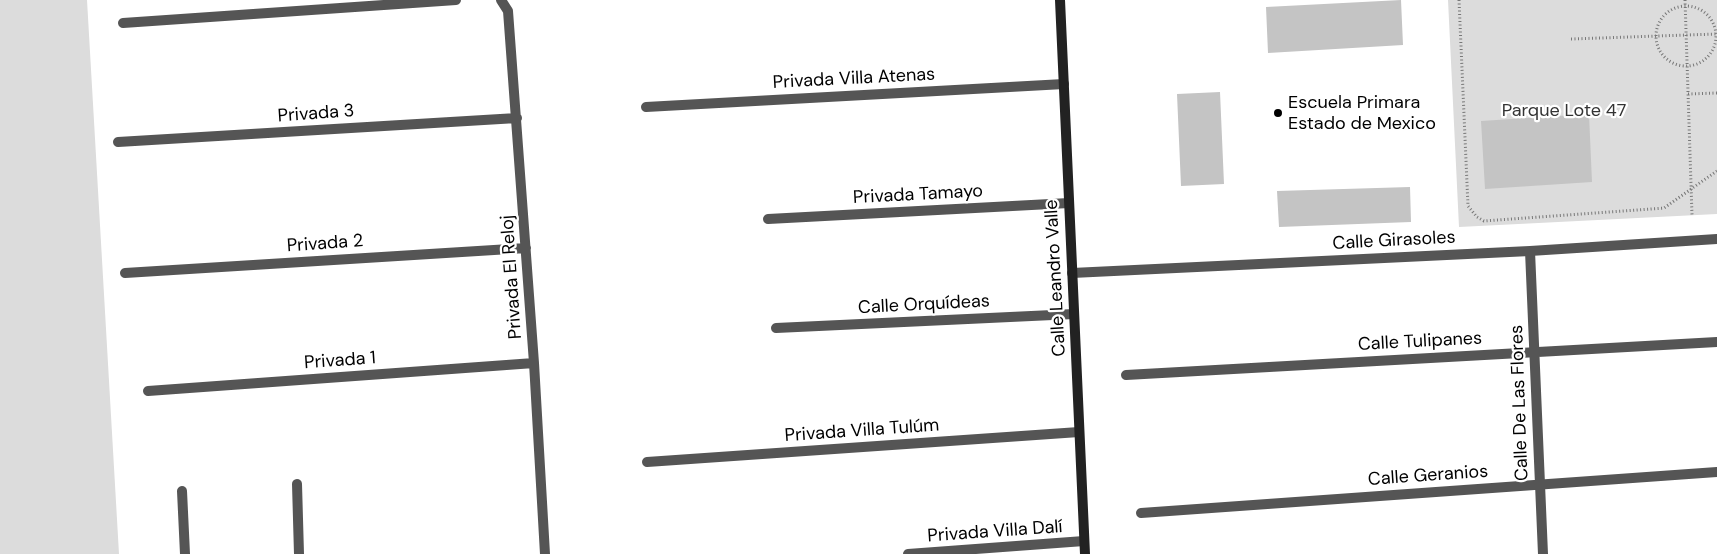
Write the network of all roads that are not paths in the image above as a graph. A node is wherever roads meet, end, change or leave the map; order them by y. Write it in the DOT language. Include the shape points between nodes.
graph roads {
  1 [pos="456,0"];
  2 [pos="501,0"];
  3 [pos="1060,0"];
  4 [pos="123,23"];
  5 [pos="1064,84"];
  6 [pos="646,107"];
  7 [pos="517,118"];
  8 [pos="118,142"];
  9 [pos="1069,203"];
  10 [pos="768,219"];
  11 [pos="1717,239"];
  12 [pos="526,248"];
  13 [pos="1530,251"];
  14 [pos="126,273"];
  15 [pos="1072,273"];
  16 [pos="1074,314"];
  17 [pos="776,328"];
  18 [pos="1717,342"];
  19 [pos="1534,352"];
  20 [pos="534,363"];
  21 [pos="1126,376"];
  22 [pos="148,391"];
  23 [pos="1079,432"];
  24 [pos="647,462"];
  25 [pos="1717,472"];
  26 [pos="297,484"];
  27 [pos="1540,484"];
  28 [pos="182,491"];
  29 [pos="1142,513"];
  30 [pos="1084,542"];
  31 [pos="185,554"];
  32 [pos="299,554"];
  33 [pos="545,554"];
  34 [pos="908,554"];
  35 [pos="1085,554"];
  36 [pos="1543,554"];
  1 -- 4 [label="street"];
  2 -- 7 [label="street, Privada El Reloj" via="508,11"];
  3 -- 5 [label="street, Calle Leandro Valle"];
  5 -- 6 [label="street, Privada Villa Atenas"];
  5 -- 9 [label="street, Calle Leandro Valle"];
  7 -- 8 [label="street, Privada 3"];
  7 -- 12 [label="street, Privada El Reloj"];
  9 -- 10 [label="street, Privada Tamayo"];
  9 -- 15 [label="street, Calle Leandro Valle"];
  11 -- 13 [label="street, Calle Girasoles"];
  12 -- 14 [label="street, Privada 2"];
  12 -- 20 [label="street, Privada El Reloj"];
  13 -- 15 [label="street, Calle Girasoles"];
  13 -- 19 [label="street, Calle De Las Flores"];
  15 -- 16 [label="street, Calle Leandro Valle"];
  16 -- 17 [label="street, Calle Orquídeas"];
  16 -- 23 [label="street, Calle Leandro Valle"];
  18 -- 19 [label="street, Calle Tulipanes"];
  19 -- 21 [label="street, Calle Tulipanes"];
  19 -- 27 [label="street, Calle De Las Flores"];
  20 -- 22 [label="street, Privada 1"];
  20 -- 33 [label="street, Privada El Reloj"];
  23 -- 24 [label="street, Privada Villa Tulúm"];
  23 -- 30 [label="street, Calle Leandro Valle"];
  25 -- 27 [label="street, Calle Geranios"];
  26 -- 32 [label="street"];
  27 -- 29 [label="street, Calle Geranios"];
  27 -- 36 [label="street, Calle De Las Flores"];
  28 -- 31 [label="street"];
  30 -- 34 [label="street, Privada Villa Dalí"];
  30 -- 35 [label="street, Calle Leandro Valle"];
}
